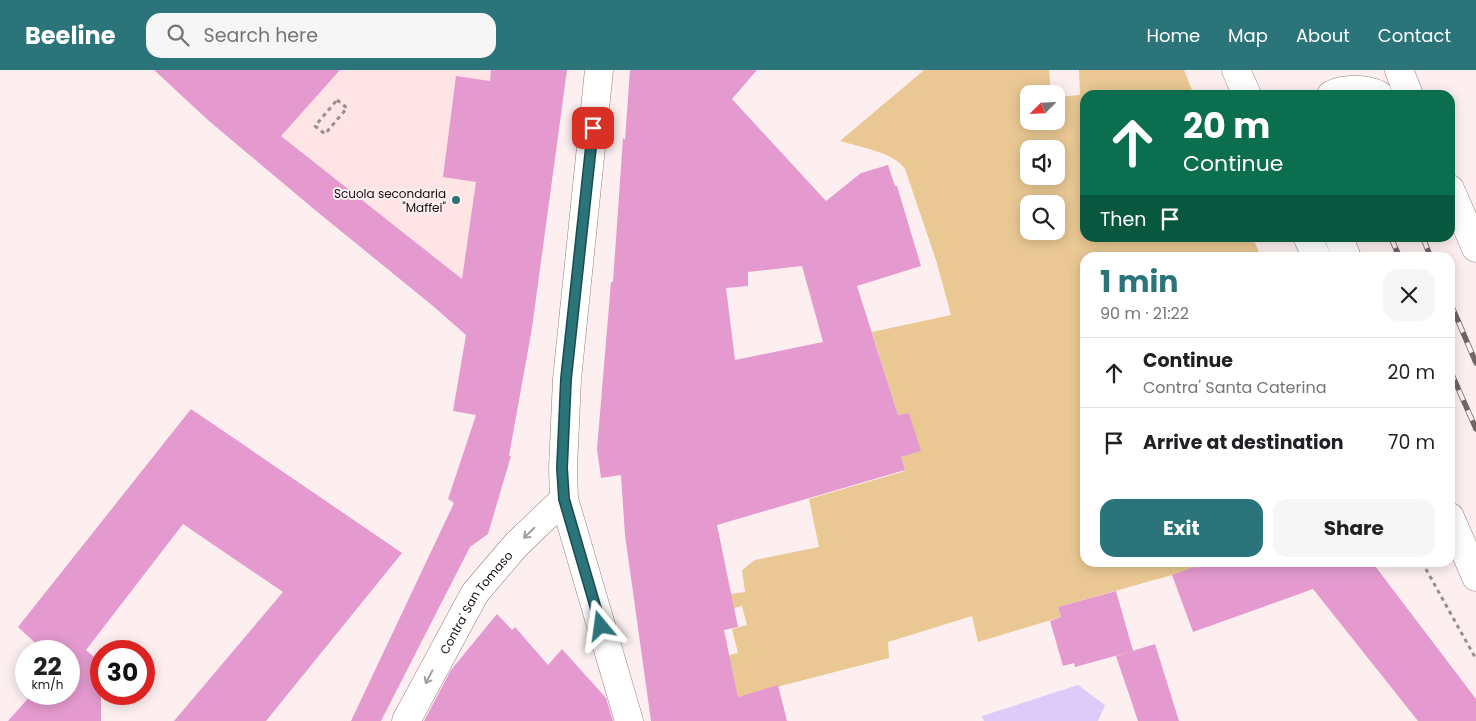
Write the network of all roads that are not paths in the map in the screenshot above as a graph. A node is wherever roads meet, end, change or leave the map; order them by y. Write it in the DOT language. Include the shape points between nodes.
graph roads {
  1 [pos="600,70"];
  2 [pos="1236,70"];
  3 [pos="1399,70"];
  4 [pos="1245,90"];
  5 [pos="1407,90"];
  6 [pos="1455,200"];
  7 [pos="1476,248"];
  8 [pos="564,499"];
  9 [pos="1455,528"];
  10 [pos="1476,576"];
  11 [pos="406,721"];
  12 [pos="629,721"];
  1 -- 8 [label="street" via="566,379 562,468"];
  2 -- 4 [label="street"];
  3 -- 5 [label="street"];
  6 -- 7 [label="street"];
  8 -- 11 [label="street, Contra' San Tomaso, one-way" via="516,545 475,592"];
  8 -- 12 [label="street"];
  9 -- 10 [label="street"];
}
